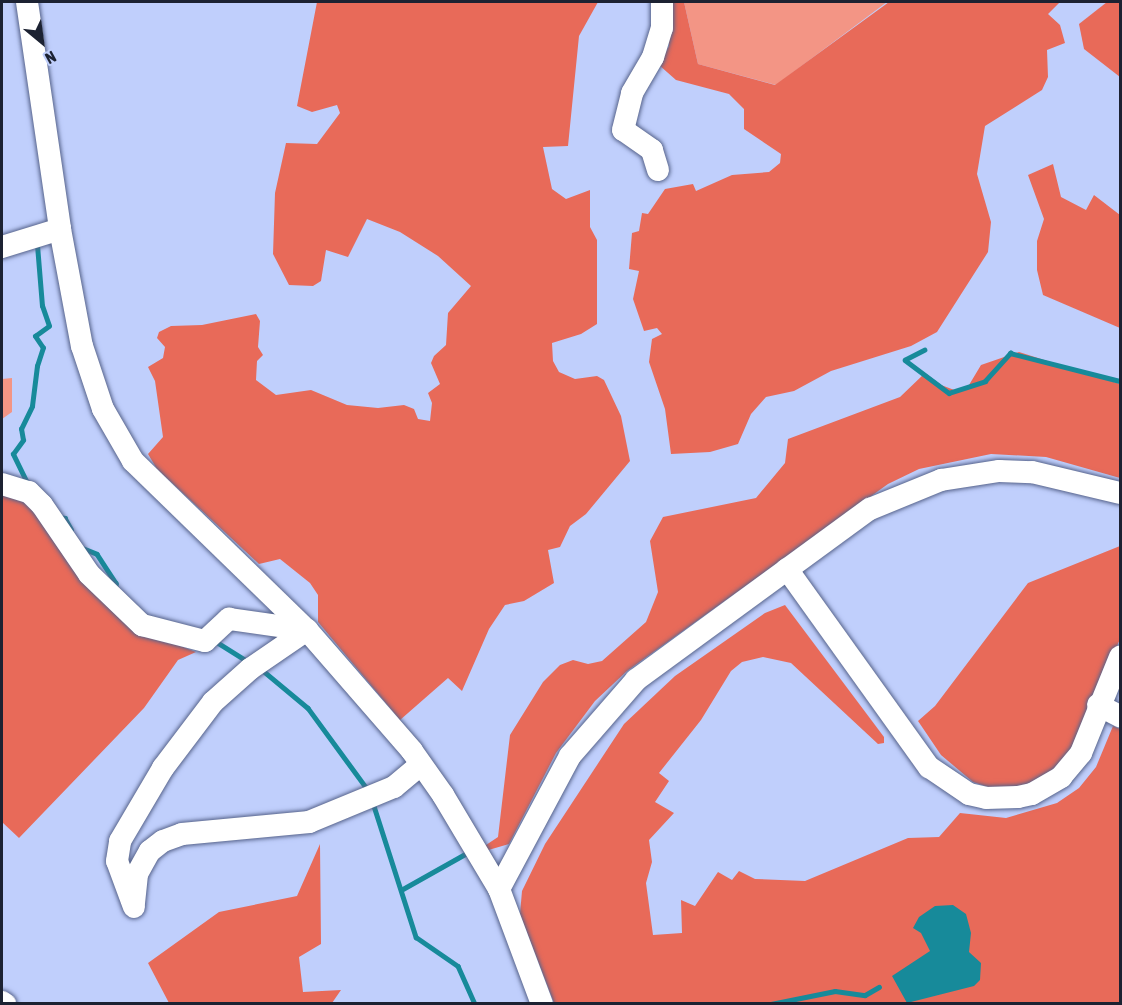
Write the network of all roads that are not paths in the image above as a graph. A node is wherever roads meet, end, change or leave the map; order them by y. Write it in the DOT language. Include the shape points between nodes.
graph roads {
  1 [pos="27,2"];
  2 [pos="662,2"];
  3 [pos="658,170"];
  4 [pos="60,229"];
  5 [pos="2,247"];
  6 [pos="2,483"];
  7 [pos="1120,493"];
  8 [pos="787,570"];
  9 [pos="307,630"];
  10 [pos="1120,657"];
  11 [pos="1098,705"];
  12 [pos="1120,716"];
  13 [pos="421,764"];
  14 [pos="499,889"];
  15 [pos="542,1004"];
  1 -- 4 [label="street"];
  2 -- 3 [label="street" via="662,28 652,57 632,93 623,130 652,150"];
  4 -- 5 [label="street"];
  4 -- 9 [label="street" via="82,346 103,409 133,461"];
  6 -- 9 [label="street" via="29,492 42,505 88,574 142,625 210,638 229,620 241,618"];
  7 -- 8 [label="street" via="1032,472 999,471 941,480 870,509"];
  8 -- 11 [label="street" via="929,767 969,794 1018,797 1046,787 1081,753"];
  8 -- 14 [label="street" via="636,680 591,727 570,756"];
  9 -- 13 [label="street"];
  9 -- 13 [label="street" via="254,666 213,702 120,841 117,861 134,907 137,874 150,851 163,841 182,834 309,822 394,787"];
  10 -- 11 [label="street"];
  11 -- 12 [label="street"];
  13 -- 14 [label="street"];
  14 -- 15 [label="street"];
}
